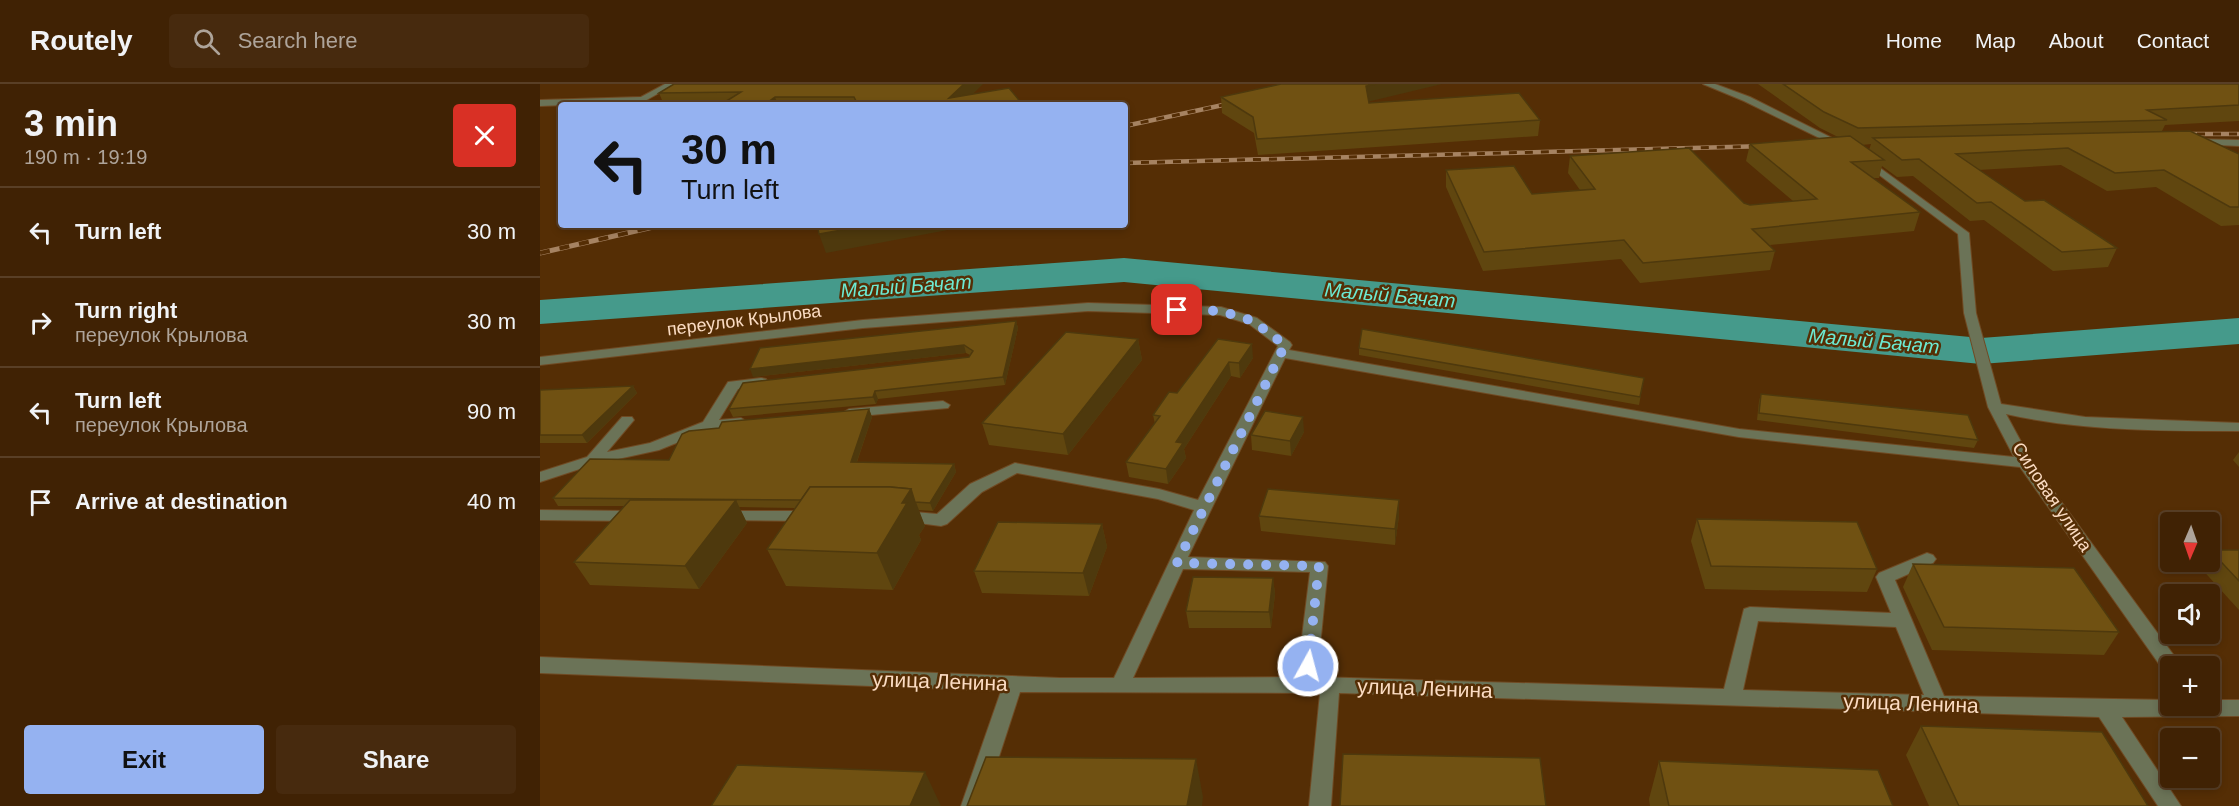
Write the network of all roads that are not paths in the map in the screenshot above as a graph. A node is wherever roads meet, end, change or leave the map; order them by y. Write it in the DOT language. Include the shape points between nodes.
graph roads {
  1 [pos="671,84"];
  2 [pos="1707,84"];
  3 [pos="558,102"];
  4 [pos="566,102"];
  5 [pos="540,103"];
  6 [pos="2182,142"];
  7 [pos="2239,143"];
  8 [pos="1875,149"];
  9 [pos="1851,150"];
  10 [pos="1281,353"];
  11 [pos="540,361"];
  12 [pos="779,380"];
  13 [pos="943,405"];
  14 [pos="1995,407"];
  15 [pos="837,414"];
  16 [pos="627,420"];
  17 [pos="755,421"];
  18 [pos="708,425"];
  19 [pos="2239,427"];
  20 [pos="592,460"];
  21 [pos="2025,463"];
  22 [pos="540,477"];
  23 [pos="1203,507"];
  24 [pos="540,515"];
  25 [pos="646,516"];
  26 [pos="706,516"];
  27 [pos="824,516"];
  28 [pos="882,516"];
  29 [pos="1927,559"];
  30 [pos="1177,563"];
  31 [pos="1902,620"];
  32 [pos="2164,656"];
  33 [pos="540,665"];
  34 [pos="1013,684"];
  35 [pos="1120,685"];
  36 [pos="1306,685"];
  37 [pos="1330,685"];
  38 [pos="1732,697"];
  39 [pos="1937,704"];
  40 [pos="2160,708"];
  41 [pos="2220,708"];
  42 [pos="2239,708"];
  43 [pos="2105,709"];
  44 [pos="972,806"];
  45 [pos="1320,806"];
  46 [pos="2170,806"];
  1 -- 4 [label="street" via="642,99"];
  2 -- 9 [label="street" via="1747,99"];
  3 -- 5 [label="street"];
  6 -- 7 [label="street"];
  8 -- 14 [label="street" via="1861,153 1963,233 1970,313"];
  10 -- 11 [label="street, переулок Крылова" via="1285,345 1253,321 1221,311 1088,307 863,324"];
  10 -- 21 [label="street" via="1739,433"];
  10 -- 23 [label="street"];
  12 -- 18 [label="street" via="733,385"];
  13 -- 15 [label="street"];
  14 -- 19 [label="street, Силовая улица" via="2029,416"];
  14 -- 21 [label="street, Силовая улица"];
  16 -- 20 [label="street"];
  17 -- 18 [label="street"];
  18 -- 20 [label="street" via="654,447"];
  20 -- 22 [label="street"];
  21 -- 32 [label="street, Силовая улица"];
  23 -- 28 [label="street" via="1138,490 1015,468 976,488 940,520"];
  23 -- 30 [label="street"];
  24 -- 25 [label="street"];
  26 -- 27 [label="street"];
  29 -- 31 [label="street" via="1885,577"];
  30 -- 35 [label="street"];
  30 -- 36 [label="street" via="1319,566"];
  31 -- 38 [label="street" via="1750,614"];
  31 -- 39 [label="street"];
  33 -- 34 [label="street, улица Ленина"];
  34 -- 35 [label="street, улица Ленина"];
  34 -- 44 [label="street"];
  35 -- 36 [label="street, улица Ленина"];
  36 -- 37 [label="street, улица Ленина"];
  37 -- 38 [label="street, улица Ленина"];
  37 -- 45 [label="street"];
  38 -- 39 [label="street, улица Ленина"];
  39 -- 43 [label="street, улица Ленина"];
  40 -- 43 [label="street, улица Ленина"];
  41 -- 42 [label="street, улица Ленина"];
  43 -- 46 [label="street"];
}
